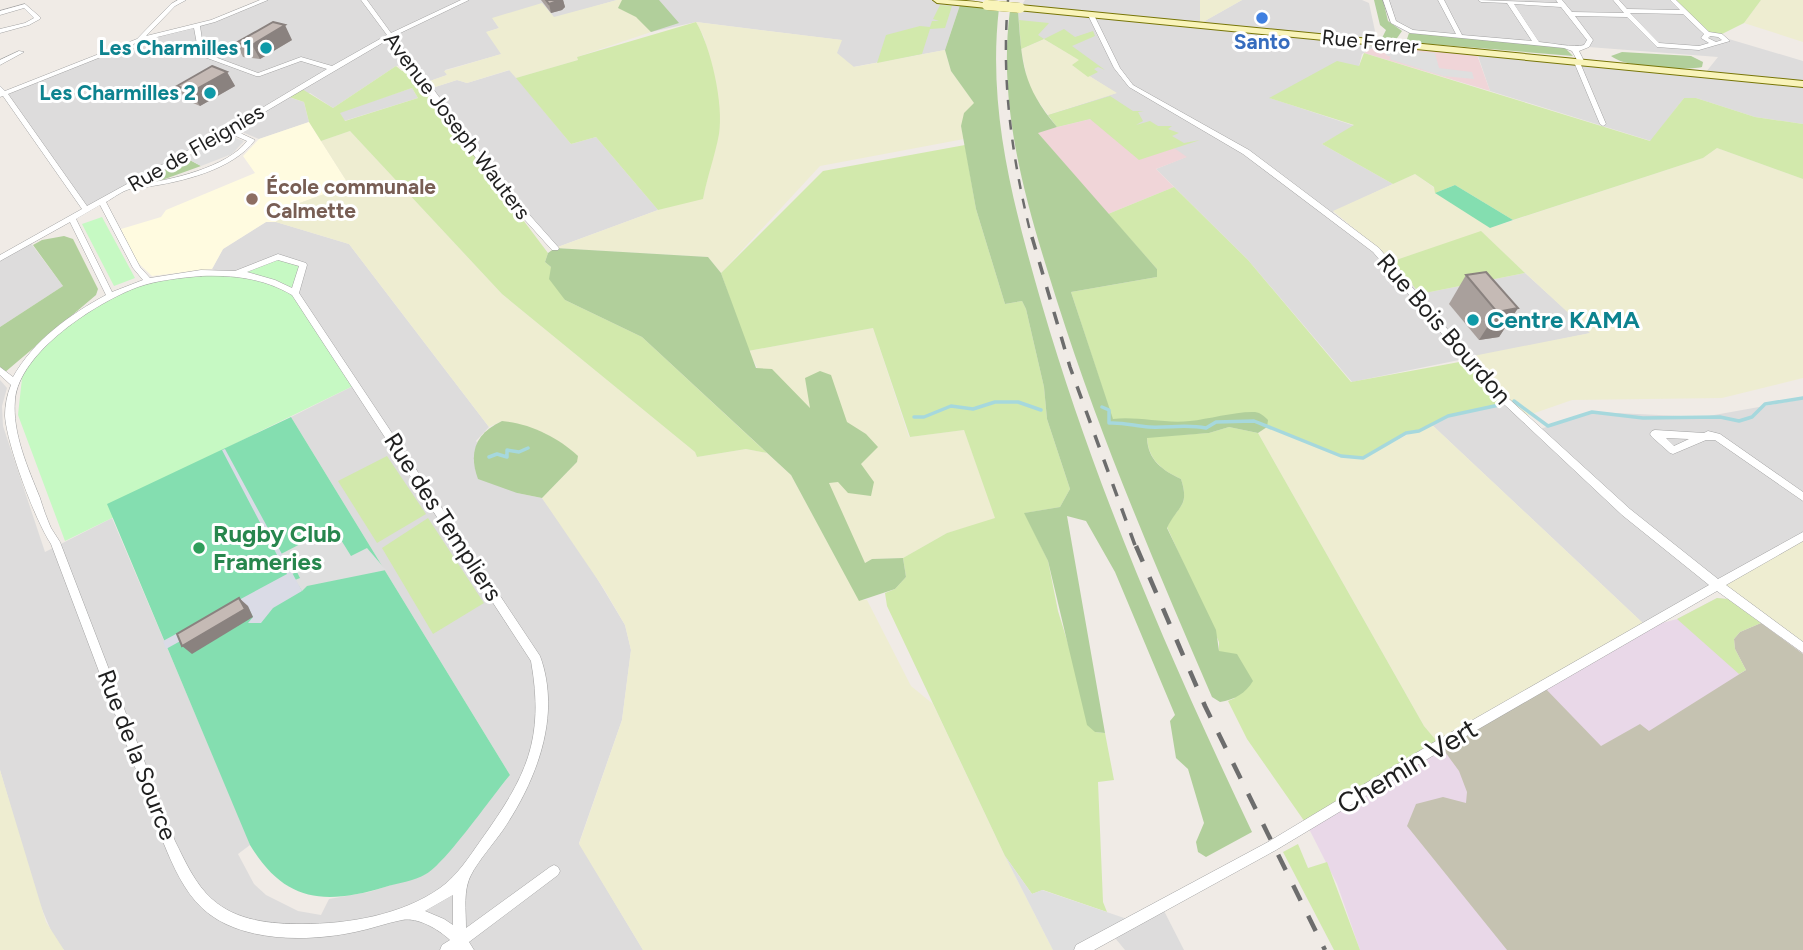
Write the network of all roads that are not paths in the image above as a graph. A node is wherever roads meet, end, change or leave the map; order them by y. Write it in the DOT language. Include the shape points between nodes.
graph roads {
  1 [pos="183,0"];
  2 [pos="265,0"];
  3 [pos="364,0"];
  4 [pos="466,0"];
  5 [pos="937,0"];
  6 [pos="1385,0"];
  7 [pos="1441,0"];
  8 [pos="1481,0"];
  9 [pos="1616,0"];
  10 [pos="1673,0"];
  11 [pos="953,1"];
  12 [pos="1561,2"];
  13 [pos="1510,3"];
  14 [pos="1684,12"];
  15 [pos="0,13"];
  16 [pos="1626,13"];
  17 [pos="1570,14"];
  18 [pos="1091,15"];
  19 [pos="0,19"];
  20 [pos="197,26"];
  21 [pos="4,32"];
  22 [pos="1707,34"];
  23 [pos="390,36"];
  24 [pos="1460,36"];
  25 [pos="139,40"];
  26 [pos="1537,44"];
  27 [pos="1715,44"];
  28 [pos="1575,50"];
  29 [pos="21,52"];
  30 [pos="0,63"];
  31 [pos="1579,63"];
  32 [pos="330,68"];
  33 [pos="1803,84"];
  34 [pos="2,92"];
  35 [pos="1603,124"];
  36 [pos="229,130"];
  37 [pos="128,187"];
  38 [pos="102,202"];
  39 [pos="86,211"];
  40 [pos="72,218"];
  41 [pos="555,248"];
  42 [pos="0,258"];
  43 [pos="238,273"];
  44 [pos="148,281"];
  45 [pos="295,293"];
  46 [pos="110,296"];
  47 [pos="0,370"];
  48 [pos="13,382"];
  49 [pos="1708,435"];
  50 [pos="1803,497"];
  51 [pos="1803,537"];
  52 [pos="1719,586"];
  53 [pos="1803,648"];
  54 [pos="473,862"];
  55 [pos="554,872"];
  56 [pos="443,894"];
  57 [pos="401,913"];
  58 [pos="463,945"];
  59 [pos="447,950"];
  60 [pos="1081,950"];
  1 -- 25 [label="street"];
  2 -- 20 [label="street"];
  3 -- 23 [label="street, Avenue Joseph Wauters"];
  4 -- 23 [label="street, Rue de Fleignies"];
  5 -- 11 [label="main road, Rue Ferrer"];
  6 -- 24 [label="street" via="1390,18 1404,30"];
  7 -- 24 [label="street"];
  8 -- 13 [label="street"];
  9 -- 16 [label="street"];
  10 -- 14 [label="street"];
  11 -- 18 [label="main road, Rue Ferrer, bridge"];
  12 -- 13 [label="street"];
  12 -- 17 [label="street"];
  13 -- 26 [label="street"];
  14 -- 16 [label="street"];
  14 -- 22 [label="street"];
  15 -- 21 [label="street" via="25,6 38,16"];
  16 -- 17 [label="street"];
  16 -- 27 [label="street" via="1657,45 1699,48"];
  17 -- 28 [label="street" via="1590,41"];
  18 -- 31 [label="main road, Rue Ferrer"];
  18 -- 52 [label="street, Rue Bois Bourdon" via="1131,86 1258,160 1376,250 1494,390 1626,512"];
  19 -- 21 [label="street"];
  20 -- 25 [label="street"];
  20 -- 32 [label="street" via="201,54 251,73 265,74 301,59"];
  22 -- 27 [label="street" via="1704,38"];
  22 -- 27 [label="street" via="1727,41"];
  23 -- 32 [label="street, Rue de Fleignies"];
  23 -- 41 [label="street, Avenue Joseph Wauters" via="508,196"];
  24 -- 26 [label="street"];
  25 -- 34 [label="street"];
  26 -- 28 [label="street"];
  28 -- 31 [label="street"];
  29 -- 30 [label="street"];
  31 -- 33 [label="main road, Rue Ferrer"];
  31 -- 35 [label="street"];
  32 -- 36 [label="street, Rue de Fleignies"];
  34 -- 39 [label="street"];
  36 -- 37 [label="street, Rue de Fleignies"];
  36 -- 37 [label="street" via="251,140 240,154 153,186"];
  37 -- 38 [label="street, Rue de Fleignies"];
  38 -- 39 [label="street, Rue de Fleignies"];
  38 -- 44 [label="street"];
  39 -- 40 [label="street, Rue de Fleignies"];
  40 -- 42 [label="street, Rue de Fleignies"];
  40 -- 46 [label="street"];
  43 -- 44 [label="street"];
  43 -- 45 [label="street" via="278,282"];
  43 -- 45 [label="street" via="278,257 303,265"];
  44 -- 46 [label="street"];
  45 -- 54 [label="street, Rue des Templiers" via="536,660 543,704 533,764 513,806"];
  46 -- 48 [label="street" via="52,336"];
  47 -- 48 [label="street"];
  48 -- 57 [label="street, Rue de la Source" via="9,417 43,522 55,542 170,844 205,903 258,928 324,931"];
  49 -- 50 [label="street" via="1724,441"];
  51 -- 52 [label="street, Chemin Vert"];
  52 -- 53 [label="street, Rue Bois Bourdon"];
  52 -- 60 [label="street, Chemin Vert" via="1272,846"];
  54 -- 56 [label="street, Rue des Templiers"];
  54 -- 58 [label="street" via="459,892"];
  55 -- 58 [label="street"];
  56 -- 57 [label="street, Rue de la Source"];
  57 -- 58 [label="street" via="432,920"];
  58 -- 59 [label="street"];
}
